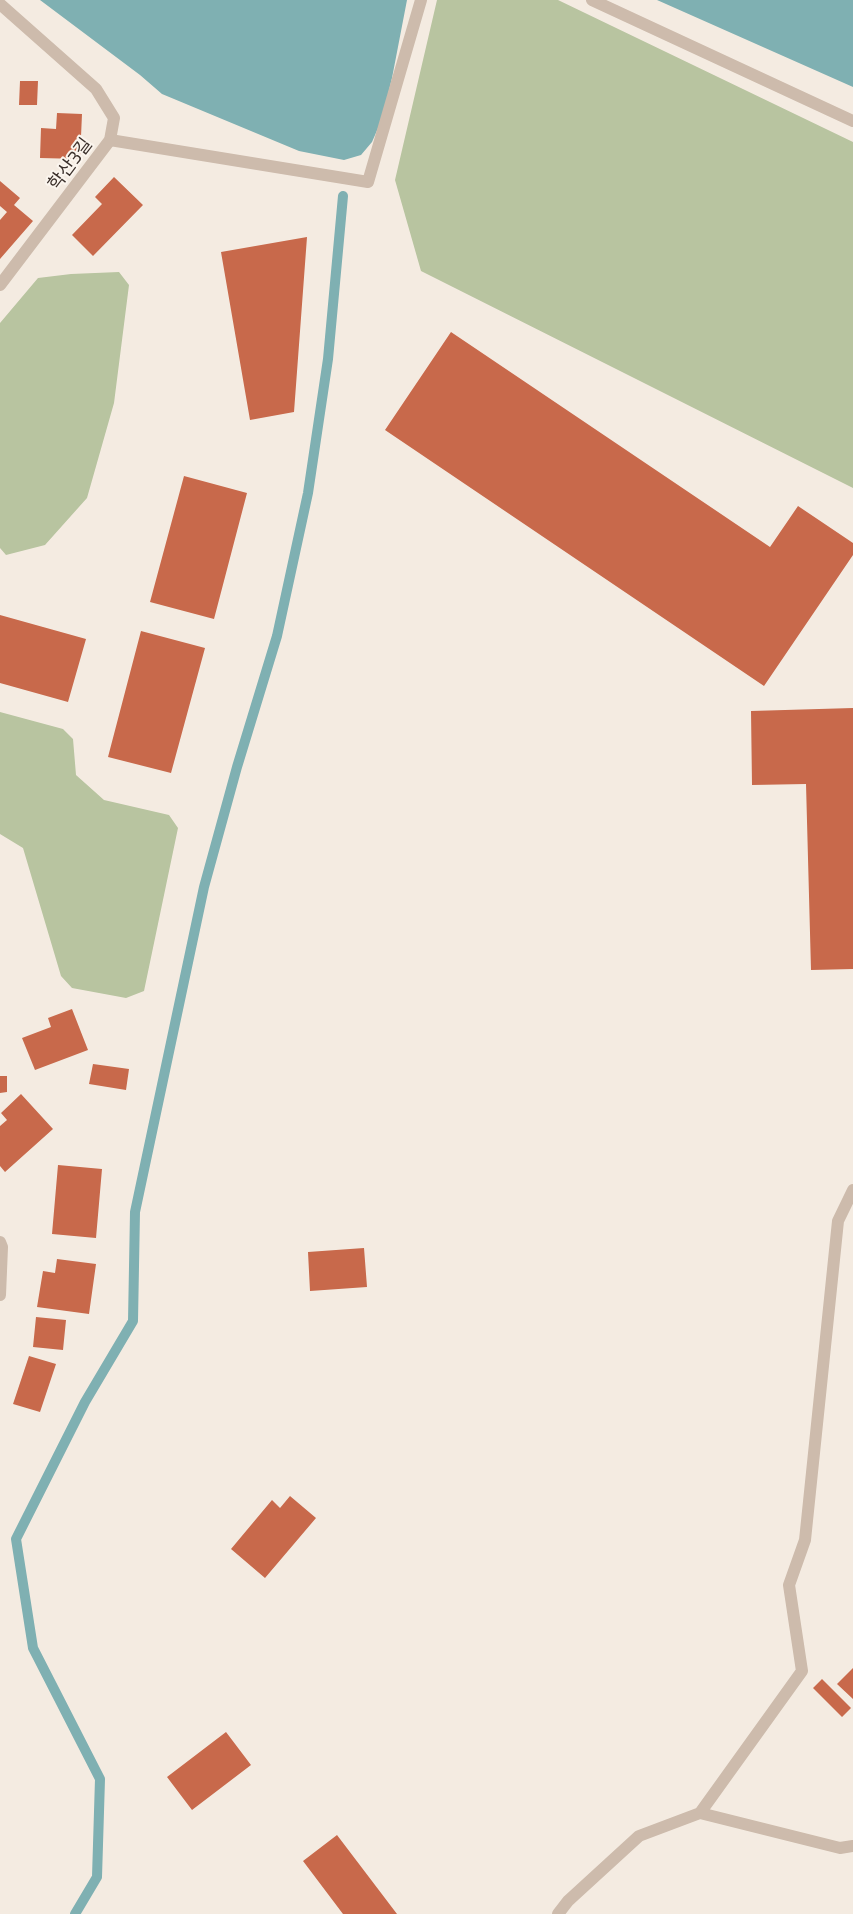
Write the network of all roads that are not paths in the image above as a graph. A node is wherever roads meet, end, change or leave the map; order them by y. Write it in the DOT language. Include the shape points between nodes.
graph roads {
  1 [pos="420,0"];
  2 [pos="592,0"];
  3 [pos="0,4"];
  4 [pos="853,121"];
  5 [pos="110,140"];
  6 [pos="0,285"];
  7 [pos="853,1190"];
  8 [pos="0,1242"];
  9 [pos="0,1295"];
  10 [pos="700,1813"];
  11 [pos="853,1846"];
  12 [pos="558,1914"];
  1 -- 5 [label="street" via="368,182"];
  2 -- 4 [label="street"];
  3 -- 5 [label="street, 학산3길" via="96,89 114,118"];
  5 -- 6 [label="street, 학산3길"];
  7 -- 10 [label="street" via="838,1221 806,1540 789,1585 802,1671"];
  8 -- 9 [label="street"];
  10 -- 11 [label="street" via="840,1848"];
  10 -- 12 [label="street" via="639,1836"];
}
